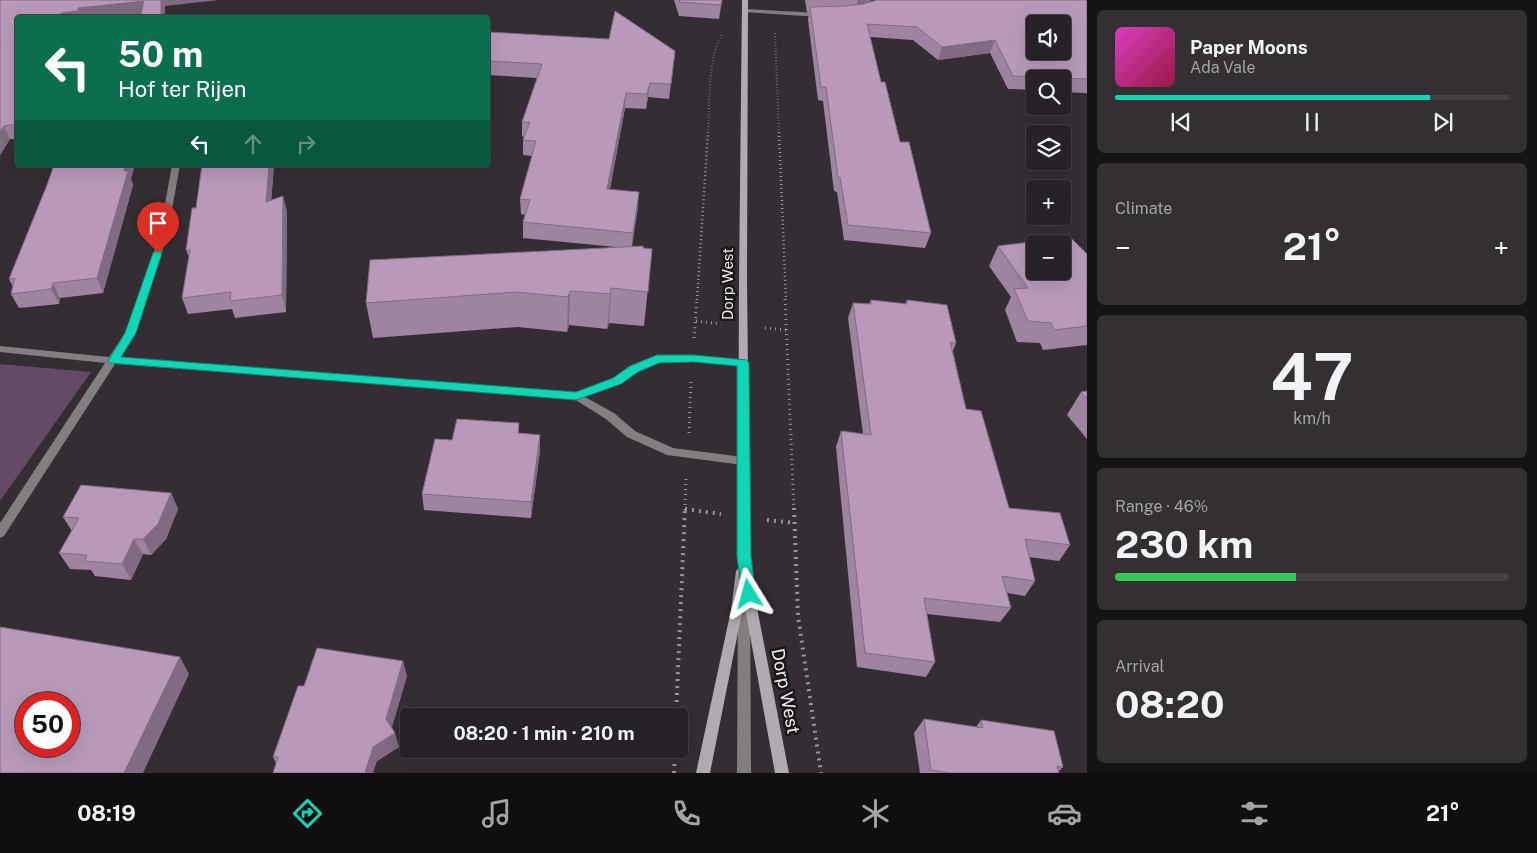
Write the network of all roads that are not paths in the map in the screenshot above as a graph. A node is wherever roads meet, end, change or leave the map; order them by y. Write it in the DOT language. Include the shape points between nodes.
graph roads {
  1 [pos="745,0"];
  2 [pos="745,10"];
  3 [pos="827,16"];
  4 [pos="176,167"];
  5 [pos="0,349"];
  6 [pos="114,361"];
  7 [pos="743,363"];
  8 [pos="576,396"];
  9 [pos="743,461"];
  10 [pos="0,533"];
  11 [pos="744,557"];
  12 [pos="703,773"];
  13 [pos="744,773"];
  14 [pos="782,773"];
  1 -- 2 [label="main road, Dorp West"];
  2 -- 3 [label="street"];
  2 -- 7 [label="main road, Dorp West"];
  4 -- 6 [label="street" via="163,237 130,333"];
  5 -- 6 [label="street"];
  6 -- 8 [label="street"];
  6 -- 10 [label="street"];
  7 -- 8 [label="street" via="693,358 657,359 617,381"];
  7 -- 9 [label="main road, Dorp West"];
  8 -- 9 [label="street" via="610,416 631,434 671,452"];
  9 -- 11 [label="main road, Dorp West"];
  11 -- 12 [label="main road, Dorp West" via="737,610"];
  11 -- 13 [label="street"];
  11 -- 14 [label="main road, Dorp West"];
}
